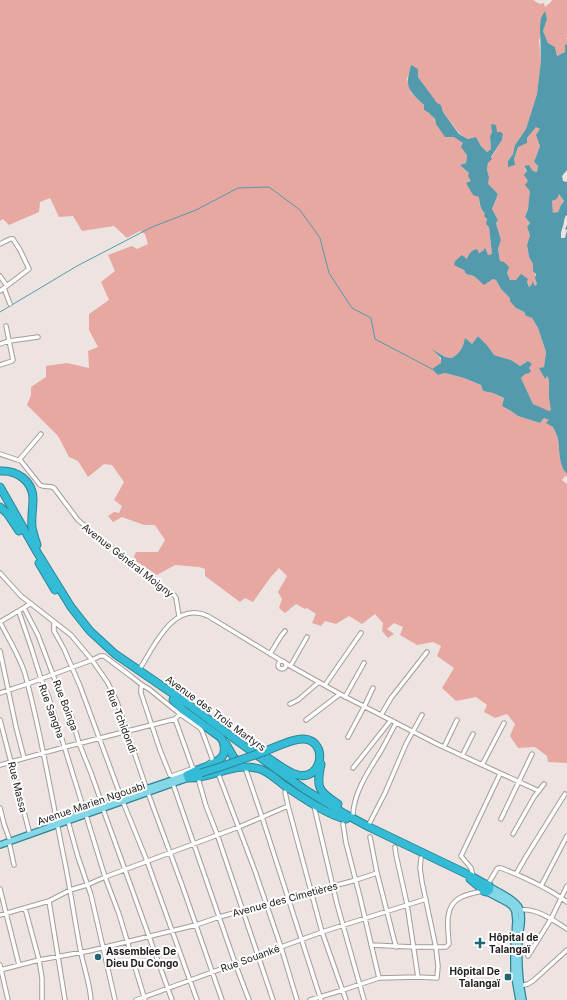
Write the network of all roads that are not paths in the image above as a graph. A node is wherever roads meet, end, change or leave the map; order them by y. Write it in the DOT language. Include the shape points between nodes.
graph roads {
  1 [pos="0,244"];
  2 [pos="0,276"];
  3 [pos="4,288"];
  4 [pos="10,304"];
  5 [pos="6,326"];
  6 [pos="38,336"];
  7 [pos="9,341"];
  8 [pos="0,344"];
  9 [pos="0,365"];
  10 [pos="41,434"];
  11 [pos="0,454"];
  12 [pos="19,460"];
  13 [pos="0,471"];
  14 [pos="0,487"];
  15 [pos="0,495"];
  16 [pos="0,507"];
  17 [pos="19,530"];
  18 [pos="0,573"];
  19 [pos="52,575"];
  20 [pos="30,604"];
  21 [pos="24,608"];
  22 [pos="19,612"];
  23 [pos="179,616"];
  24 [pos="0,622"];
  25 [pos="54,622"];
  26 [pos="285,631"];
  27 [pos="361,633"];
  28 [pos="306,636"];
  29 [pos="0,651"];
  30 [pos="427,652"];
  31 [pos="271,655"];
  32 [pos="92,660"];
  33 [pos="364,663"];
  34 [pos="291,665"];
  35 [pos="72,667"];
  36 [pos="138,671"];
  37 [pos="53,674"];
  38 [pos="41,679"];
  39 [pos="319,682"];
  40 [pos="27,684"];
  41 [pos="142,685"];
  42 [pos="325,685"];
  43 [pos="373,688"];
  44 [pos="8,690"];
  45 [pos="0,693"];
  46 [pos="340,694"];
  47 [pos="345,697"];
  48 [pos="173,700"];
  49 [pos="290,704"];
  50 [pos="364,707"];
  51 [pos="180,714"];
  52 [pos="381,715"];
  53 [pos="422,715"];
  54 [pos="175,719"];
  55 [pos="0,720"];
  56 [pos="306,720"];
  57 [pos="391,720"];
  58 [pos="457,720"];
  59 [pos="210,721"];
  60 [pos="396,723"];
  61 [pos="504,723"];
  62 [pos="152,724"];
  63 [pos="127,731"];
  64 [pos="413,731"];
  65 [pos="473,734"];
  66 [pos="348,737"];
  67 [pos="99,738"];
  68 [pos="223,740"];
  69 [pos="79,743"];
  70 [pos="65,747"];
  71 [pos="444,747"];
  72 [pos="44,753"];
  73 [pos="532,754"];
  74 [pos="462,756"];
  75 [pos="24,758"];
  76 [pos="11,762"];
  77 [pos="320,763"];
  78 [pos="0,765"];
  79 [pos="482,765"];
  80 [pos="247,767"];
  81 [pos="353,768"];
  82 [pos="192,769"];
  83 [pos="218,772"];
  84 [pos="199,774"];
  85 [pos="500,774"];
  86 [pos="188,777"];
  87 [pos="519,782"];
  88 [pos="173,784"];
  89 [pos="544,784"];
  90 [pos="148,791"];
  91 [pos="539,791"];
  92 [pos="285,792"];
  93 [pos="565,794"];
  94 [pos="122,800"];
  95 [pos="314,804"];
  96 [pos="102,806"];
  97 [pos="288,806"];
  98 [pos="0,808"];
  99 [pos="85,812"];
  100 [pos="353,814"];
  101 [pos="262,817"];
  102 [pos="501,819"];
  103 [pos="68,821"];
  104 [pos="345,822"];
  105 [pos="57,823"];
  106 [pos="368,826"];
  107 [pos="239,827"];
  108 [pos="29,831"];
  109 [pos="217,834"];
  110 [pos="513,834"];
  111 [pos="567,836"];
  112 [pos="370,837"];
  113 [pos="9,840"];
  114 [pos="0,841"];
  115 [pos="194,843"];
  116 [pos="0,845"];
  117 [pos="395,847"];
  118 [pos="171,853"];
  119 [pos="421,858"];
  120 [pos="146,861"];
  121 [pos="14,865"];
  122 [pos="125,870"];
  123 [pos="377,873"];
  124 [pos="516,874"];
  125 [pos="105,877"];
  126 [pos="472,879"];
  127 [pos="356,880"];
  128 [pos="87,885"];
  129 [pos="334,885"];
  130 [pos="540,886"];
  131 [pos="567,886"];
  132 [pos="486,888"];
  133 [pos="0,890"];
  134 [pos="70,890"];
  135 [pos="311,892"];
  136 [pos="288,898"];
  137 [pos="561,898"];
  138 [pos="426,899"];
  139 [pos="49,901"];
  140 [pos="567,902"];
  141 [pos="266,904"];
  142 [pos="407,904"];
  143 [pos="25,908"];
  144 [pos="243,910"];
  145 [pos="518,910"];
  146 [pos="387,912"];
  147 [pos="7,913"];
  148 [pos="0,915"];
  149 [pos="219,916"];
  150 [pos="365,918"];
  151 [pos="551,919"];
  152 [pos="196,925"];
  153 [pos="344,925"];
  154 [pos="171,930"];
  155 [pos="567,930"];
  156 [pos="322,932"];
  157 [pos="149,936"];
  158 [pos="302,939"];
  159 [pos="127,942"];
  160 [pos="371,945"];
  161 [pos="281,947"];
  162 [pos="396,947"];
  163 [pos="414,947"];
  164 [pos="102,948"];
  165 [pos="436,948"];
  166 [pos="567,950"];
  167 [pos="81,953"];
  168 [pos="258,955"];
  169 [pos="528,956"];
  170 [pos="59,957"];
  171 [pos="39,960"];
  172 [pos="235,963"];
  173 [pos="0,965"];
  174 [pos="19,965"];
  175 [pos="1,970"];
  176 [pos="212,972"];
  177 [pos="418,977"];
  178 [pos="378,978"];
  179 [pos="190,980"];
  180 [pos="360,984"];
  181 [pos="520,986"];
  182 [pos="168,988"];
  183 [pos="342,990"];
  184 [pos="321,998"];
  185 [pos="145,999"];
  186 [pos="8,1000"];
  187 [pos="42,1000"];
  188 [pos="65,1000"];
  189 [pos="90,1000"];
  190 [pos="115,1000"];
  191 [pos="136,1000"];
  192 [pos="172,1000"];
  193 [pos="197,1000"];
  194 [pos="222,1000"];
  195 [pos="249,1000"];
  196 [pos="273,1000"];
  197 [pos="297,1000"];
  198 [pos="310,1000"];
  199 [pos="346,1000"];
  200 [pos="364,1000"];
  201 [pos="519,1000"];
  202 [pos="523,1000"];
  1 -- 3 [label="street" via="13,239 29,267 28,271"];
  2 -- 3 [label="street"];
  3 -- 4 [label="street"];
  5 -- 7 [label="street"];
  6 -- 7 [label="street"];
  7 -- 8 [label="street"];
  7 -- 9 [label="street" via="13,361"];
  10 -- 12 [label="street"];
  11 -- 12 [label="street"];
  12 -- 23 [label="street, Avenue Général Moigny" via="40,485 54,488 78,520 115,551 169,590 176,598"];
  13 -- 19 [label="highway" via="16,473 30,486 33,495 33,534"];
  14 -- 19 [label="highway, Avenue des Trois Martyrs"];
  15 -- 17 [label="highway, Avenue des Trois Martyrs"];
  16 -- 17 [label="highway"];
  17 -- 48 [label="highway, Avenue des Trois Martyrs" via="70,614 80,626 120,664"];
  18 -- 20 [label="street, Rue Tchidondi"];
  19 -- 36 [label="highway, Avenue des Trois Martyrs" via="71,607 90,631"];
  20 -- 21 [label="street"];
  20 -- 25 [label="street, Rue Tchidondi"];
  21 -- 22 [label="street"];
  21 -- 37 [label="street, Rue Boinga"];
  22 -- 24 [label="street"];
  22 -- 38 [label="street, Rue Sangha"];
  23 -- 31 [label="street" via="188,613 203,614"];
  23 -- 36 [label="street" via="162,633"];
  24 -- 40 [label="street" via="20,661"];
  25 -- 32 [label="street, Rue Tchidondi" via="71,635"];
  25 -- 35 [label="street" via="54,631"];
  26 -- 31 [label="street"];
  27 -- 42 [label="street"];
  28 -- 34 [label="street"];
  29 -- 44 [label="street"];
  30 -- 52 [label="street"];
  31 -- 34 [label="street"];
  32 -- 35 [label="street"];
  32 -- 41 [label="street" via="104,656"];
  32 -- 63 [label="street, Rue Tchidondi" via="108,683"];
  33 -- 47 [label="street"];
  34 -- 39 [label="street"];
  35 -- 37 [label="street"];
  35 -- 67 [label="street"];
  36 -- 59 [label="highway, Avenue des Trois Martyrs"];
  37 -- 38 [label="street"];
  37 -- 69 [label="street, Rue Boinga" via="72,718"];
  38 -- 40 [label="street"];
  38 -- 70 [label="street, Rue Sangha"];
  39 -- 42 [label="street"];
  39 -- 49 [label="street"];
  40 -- 44 [label="street"];
  40 -- 72 [label="street"];
  41 -- 51 [label="street"];
  41 -- 62 [label="street" via="141,692"];
  42 -- 46 [label="street"];
  43 -- 50 [label="street"];
  44 -- 45 [label="street"];
  44 -- 75 [label="street"];
  46 -- 47 [label="street"];
  46 -- 56 [label="street"];
  47 -- 50 [label="street"];
  48 -- 68 [label="highway"];
  48 -- 104 [label="highway, Avenue des Trois Martyrs"];
  50 -- 52 [label="street"];
  50 -- 66 [label="street"];
  51 -- 54 [label="street"];
  51 -- 82 [label="street" via="200,728 212,758 211,762"];
  52 -- 57 [label="street"];
  53 -- 64 [label="street"];
  54 -- 62 [label="street"];
  54 -- 82 [label="street"];
  55 -- 76 [label="street, Rue Massa"];
  57 -- 60 [label="street"];
  57 -- 81 [label="street"];
  58 -- 71 [label="street"];
  59 -- 77 [label="highway" via="294,774 301,776 310,773"];
  59 -- 106 [label="highway, Avenue des Trois Martyrs" via="304,789"];
  60 -- 64 [label="street"];
  60 -- 100 [label="street" via="369,769 354,802"];
  61 -- 79 [label="street"];
  62 -- 63 [label="street"];
  62 -- 82 [label="street" via="171,776"];
  63 -- 67 [label="street"];
  63 -- 90 [label="street, Rue Tchidondi"];
  64 -- 71 [label="street"];
  64 -- 106 [label="street"];
  65 -- 74 [label="street"];
  67 -- 69 [label="street"];
  67 -- 94 [label="street"];
  68 -- 80 [label="highway" via="234,758"];
  68 -- 86 [label="highway" via="225,751 220,760"];
  69 -- 70 [label="street"];
  69 -- 96 [label="street, Rue Boinga"];
  70 -- 72 [label="street"];
  70 -- 99 [label="street, Rue Sangha"];
  71 -- 74 [label="street"];
  72 -- 75 [label="street"];
  72 -- 105 [label="street"];
  73 -- 87 [label="street"];
  74 -- 79 [label="street"];
  75 -- 76 [label="street"];
  76 -- 78 [label="street"];
  76 -- 108 [label="street, Rue Massa"];
  77 -- 84 [label="highway, bridge" via="317,747 306,740 299,740"];
  77 -- 100 [label="highway" via="318,782 324,795"];
  79 -- 85 [label="street"];
  80 -- 83 [label="highway"];
  80 -- 95 [label="highway" via="267,772"];
  80 -- 101 [label="street"];
  83 -- 84 [label="highway"];
  83 -- 107 [label="street"];
  84 -- 86 [label="highway"];
  84 -- 109 [label="street" via="206,806"];
  85 -- 87 [label="street"];
  85 -- 126 [label="street" via="461,856 471,868"];
  86 -- 88 [label="main road, Avenue Marien Ngouabi"];
  86 -- 90 [label="main road"];
  87 -- 91 [label="street"];
  87 -- 102 [label="street"];
  88 -- 90 [label="main road, Avenue Marien Ngouabi"];
  88 -- 115 [label="street"];
  89 -- 91 [label="street"];
  90 -- 94 [label="main road, Avenue Marien Ngouabi"];
  90 -- 118 [label="street, Rue Tchidondi"];
  91 -- 110 [label="street"];
  92 -- 97 [label="street"];
  93 -- 124 [label="street"];
  94 -- 96 [label="main road, Avenue Marien Ngouabi"];
  94 -- 120 [label="street"];
  95 -- 104 [label="highway"];
  95 -- 129 [label="street"];
  96 -- 99 [label="main road, Avenue Marien Ngouabi"];
  96 -- 122 [label="street, Rue Boinga"];
  97 -- 101 [label="street"];
  97 -- 135 [label="street"];
  98 -- 113 [label="street"];
  99 -- 103 [label="main road, Avenue Marien Ngouabi"];
  99 -- 105 [label="main road"];
  99 -- 125 [label="street, Rue Sangha"];
  100 -- 106 [label="highway"];
  101 -- 107 [label="street"];
  101 -- 136 [label="street"];
  103 -- 105 [label="main road, Avenue Marien Ngouabi"];
  103 -- 128 [label="street"];
  104 -- 126 [label="highway, Avenue des Trois Martyrs"];
  104 -- 127 [label="street" via="346,843"];
  105 -- 108 [label="main road"];
  105 -- 113 [label="main road, Avenue Marien Ngouabi"];
  105 -- 134 [label="street"];
  106 -- 126 [label="highway, Avenue des Trois Martyrs"];
  107 -- 109 [label="street"];
  107 -- 141 [label="street"];
  108 -- 113 [label="main road"];
  109 -- 115 [label="street"];
  109 -- 144 [label="street"];
  111 -- 130 [label="street"];
  112 -- 123 [label="street"];
  113 -- 114 [label="main road"];
  113 -- 116 [label="main road, Avenue Marien Ngouabi"];
  113 -- 121 [label="street"];
  115 -- 118 [label="street"];
  115 -- 149 [label="street"];
  117 -- 142 [label="street"];
  118 -- 120 [label="street"];
  118 -- 152 [label="street, Rue Tchidondi"];
  119 -- 138 [label="street" via="420,868"];
  120 -- 122 [label="street"];
  120 -- 154 [label="street"];
  122 -- 125 [label="street"];
  122 -- 157 [label="street, Rue Boinga"];
  123 -- 127 [label="street, Avenue des Cimetières"];
  123 -- 146 [label="street"];
  124 -- 130 [label="street"];
  124 -- 132 [label="street" via="498,868"];
  125 -- 128 [label="street"];
  125 -- 159 [label="street, Rue Sangha"];
  126 -- 132 [label="highway, Avenue des Trois Martyrs"];
  127 -- 129 [label="street, Avenue des Cimetières"];
  127 -- 150 [label="street"];
  128 -- 134 [label="street"];
  128 -- 164 [label="street"];
  129 -- 135 [label="street, Avenue des Cimetières"];
  129 -- 153 [label="street"];
  130 -- 137 [label="street"];
  131 -- 137 [label="street"];
  132 -- 145 [label="main road, Avenue des Trois Martyrs"];
  132 -- 165 [label="street" via="455,902 448,914 449,944"];
  133 -- 147 [label="street"];
  134 -- 139 [label="street"];
  134 -- 167 [label="street"];
  135 -- 136 [label="street, Avenue des Cimetières"];
  135 -- 156 [label="street"];
  136 -- 141 [label="street, Avenue des Cimetières"];
  136 -- 158 [label="street"];
  137 -- 140 [label="street"];
  137 -- 151 [label="street"];
  138 -- 142 [label="street, Rue Souanké"];
  138 -- 165 [label="street"];
  139 -- 143 [label="street"];
  139 -- 170 [label="street"];
  141 -- 144 [label="street, Avenue des Cimetières"];
  141 -- 161 [label="street"];
  142 -- 146 [label="street, Rue Souanké"];
  142 -- 163 [label="street"];
  143 -- 147 [label="street"];
  143 -- 171 [label="street"];
  144 -- 149 [label="street, Avenue des Cimetières"];
  144 -- 168 [label="street"];
  145 -- 151 [label="street" via="533,910"];
  145 -- 181 [label="main road" via="521,921"];
  145 -- 201 [label="main road" via="514,972"];
  146 -- 150 [label="street, Rue Souanké"];
  146 -- 162 [label="street"];
  147 -- 148 [label="street"];
  147 -- 174 [label="street"];
  149 -- 152 [label="street, Avenue des Cimetières"];
  149 -- 172 [label="street"];
  150 -- 153 [label="street, Rue Souanké"];
  150 -- 160 [label="street"];
  151 -- 155 [label="street"];
  151 -- 169 [label="street"];
  152 -- 154 [label="street, Avenue des Cimetières"];
  152 -- 176 [label="street, Rue Tchidondi"];
  153 -- 156 [label="street, Rue Souanké"];
  153 -- 180 [label="street"];
  154 -- 157 [label="street, Avenue des Cimetières"];
  154 -- 179 [label="street"];
  156 -- 158 [label="street, Rue Souanké"];
  156 -- 183 [label="street"];
  157 -- 159 [label="street, Avenue des Cimetières"];
  157 -- 182 [label="street, Rue Boinga"];
  158 -- 161 [label="street, Rue Souanké"];
  158 -- 184 [label="street"];
  159 -- 164 [label="street, Avenue des Cimetières"];
  159 -- 185 [label="street, Rue Sangha"];
  160 -- 162 [label="street"];
  160 -- 178 [label="street"];
  161 -- 168 [label="street, Rue Souanké"];
  161 -- 197 [label="street"];
  162 -- 163 [label="street"];
  163 -- 165 [label="street"];
  163 -- 177 [label="street"];
  164 -- 167 [label="street, Avenue des Cimetières"];
  164 -- 190 [label="street"];
  165 -- 177 [label="street" via="438,978"];
  166 -- 181 [label="street" via="534,980"];
  167 -- 170 [label="street, Avenue des Cimetières"];
  167 -- 189 [label="street"];
  168 -- 172 [label="street, Rue Souanké"];
  168 -- 196 [label="street"];
  170 -- 171 [label="street, Avenue des Cimetières"];
  170 -- 188 [label="street"];
  171 -- 174 [label="street, Avenue des Cimetières"];
  171 -- 187 [label="street"];
  172 -- 176 [label="street, Rue Souanké"];
  172 -- 195 [label="street"];
  173 -- 175 [label="street"];
  174 -- 175 [label="street, Avenue des Cimetières"];
  175 -- 186 [label="street"];
  176 -- 179 [label="street, Rue Souanké"];
  176 -- 194 [label="street, Rue Tchidondi"];
  177 -- 178 [label="street"];
  178 -- 180 [label="street"];
  179 -- 182 [label="street, Rue Souanké"];
  179 -- 193 [label="street"];
  180 -- 183 [label="street"];
  180 -- 200 [label="street"];
  181 -- 202 [label="main road"];
  182 -- 185 [label="street, Rue Souanké"];
  182 -- 192 [label="street, Rue Boinga"];
  183 -- 184 [label="street"];
  183 -- 199 [label="street"];
  184 -- 198 [label="street"];
  185 -- 191 [label="street, Rue Souanké"];
}
